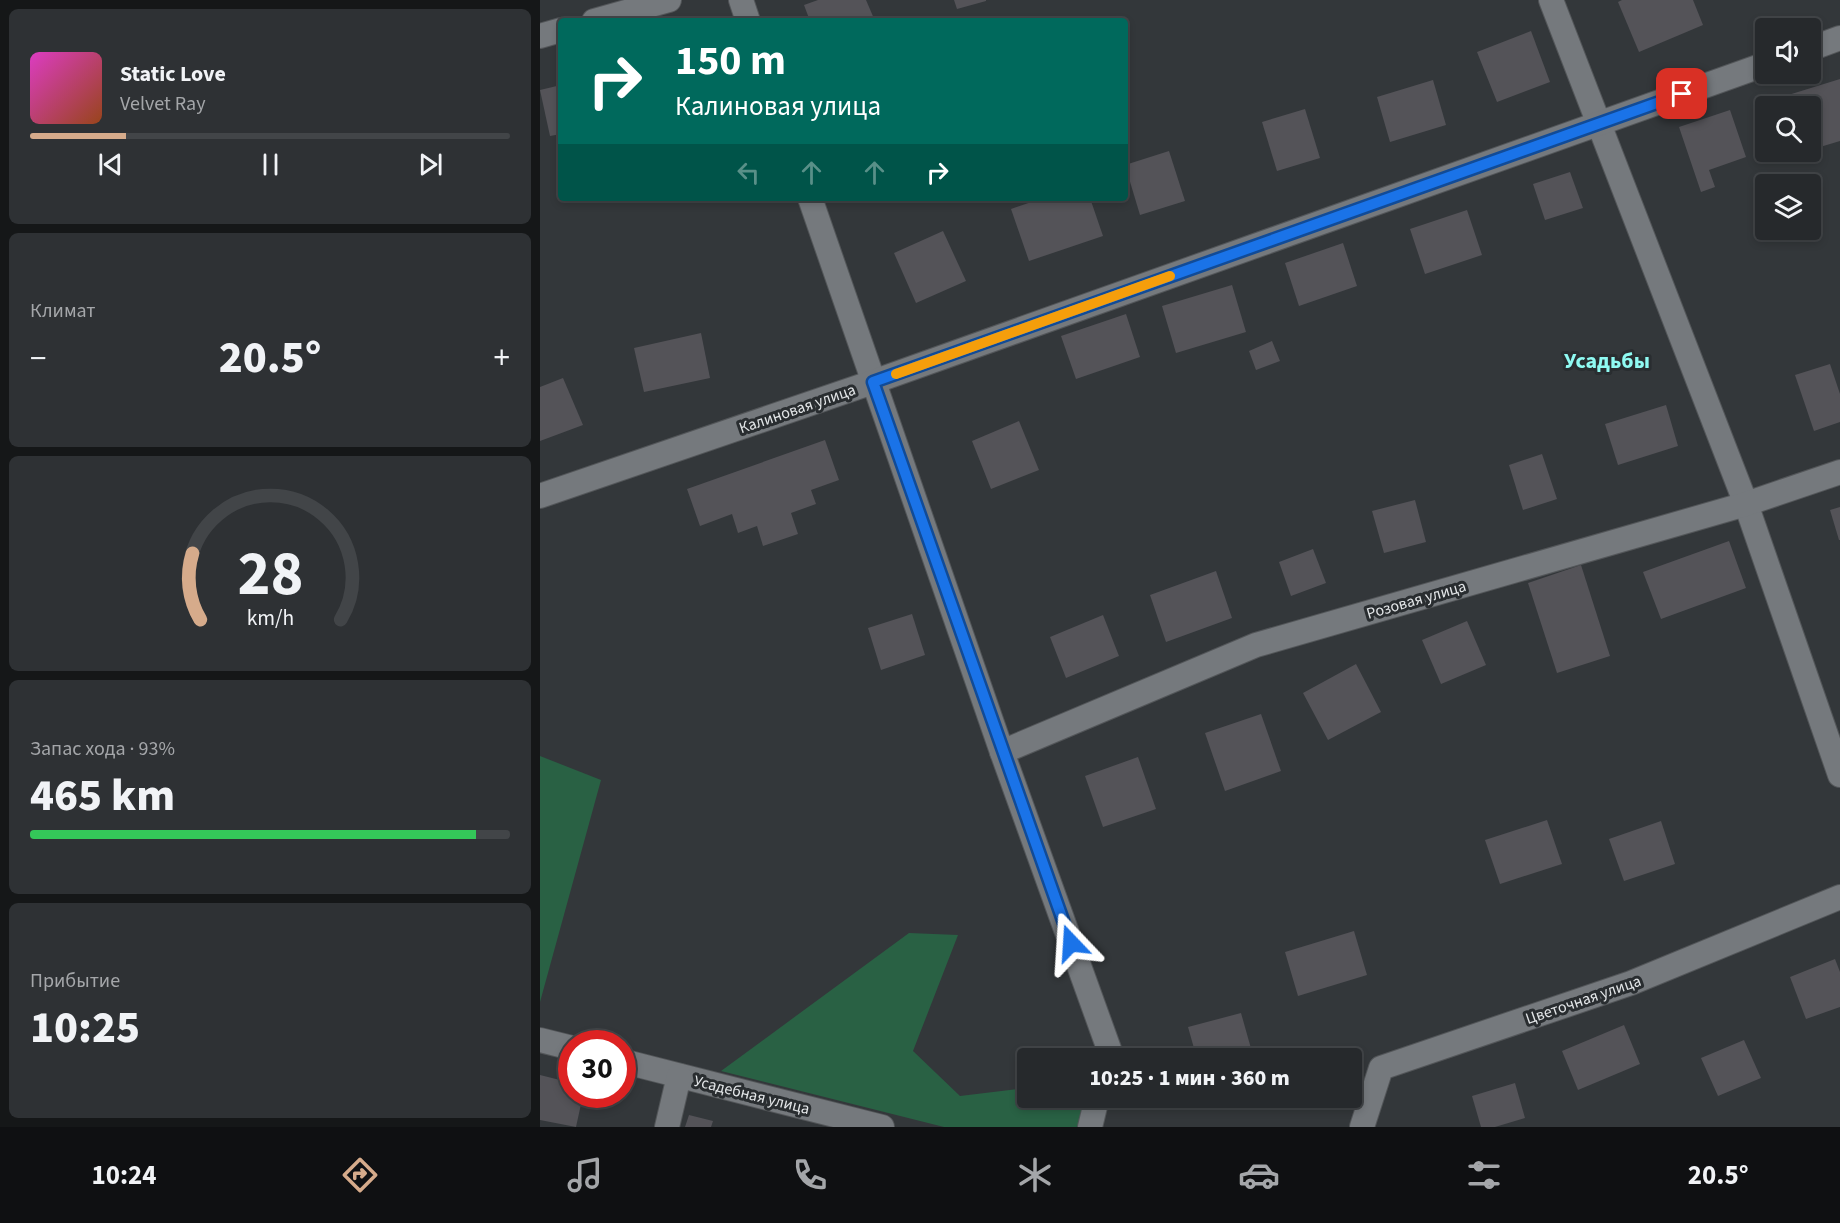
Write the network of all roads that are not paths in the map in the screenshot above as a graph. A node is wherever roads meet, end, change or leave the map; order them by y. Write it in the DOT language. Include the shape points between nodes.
graph roads {
  1 [pos="669,0"];
  2 [pos="741,0"];
  3 [pos="1551,0"];
  4 [pos="605,18"];
  5 [pos="747,18"];
  6 [pos="558,31"];
  7 [pos="540,36"];
  8 [pos="1840,38"];
  9 [pos="1821,45"];
  10 [pos="1755,68"];
  11 [pos="1598,123"];
  12 [pos="811,201"];
  13 [pos="873,382"];
  14 [pos="1840,472"];
  15 [pos="540,496"];
  16 [pos="1746,504"];
  17 [pos="1002,752"];
  18 [pos="1840,775"];
  19 [pos="1840,897"];
  20 [pos="540,1040"];
  21 [pos="558,1044"];
  22 [pos="1109,1048"];
  23 [pos="636,1065"];
  24 [pos="679,1076"];
  25 [pos="1095,1108"];
  26 [pos="667,1127"];
  27 [pos="882,1127"];
  28 [pos="1090,1127"];
  29 [pos="1362,1127"];
  1 -- 4 [label="street"];
  2 -- 5 [label="street"];
  3 -- 11 [label="street"];
  6 -- 7 [label="street"];
  8 -- 9 [label="street"];
  10 -- 11 [label="street, Калиновая улица"];
  11 -- 13 [label="street, Калиновая улица"];
  11 -- 16 [label="street"];
  12 -- 13 [label="street"];
  13 -- 15 [label="street, Калиновая улица"];
  13 -- 17 [label="street"];
  14 -- 16 [label="street, Розовая улица"];
  16 -- 17 [label="street, Розовая улица" via="1256,645"];
  16 -- 18 [label="street"];
  17 -- 22 [label="street"];
  19 -- 29 [label="street, Цветочная улица" via="1631,983 1381,1068"];
  20 -- 21 [label="street"];
  23 -- 24 [label="street, Усадебная улица"];
  24 -- 26 [label="street"];
  24 -- 27 [label="street, Усадебная улица"];
  25 -- 28 [label="street"];
}
